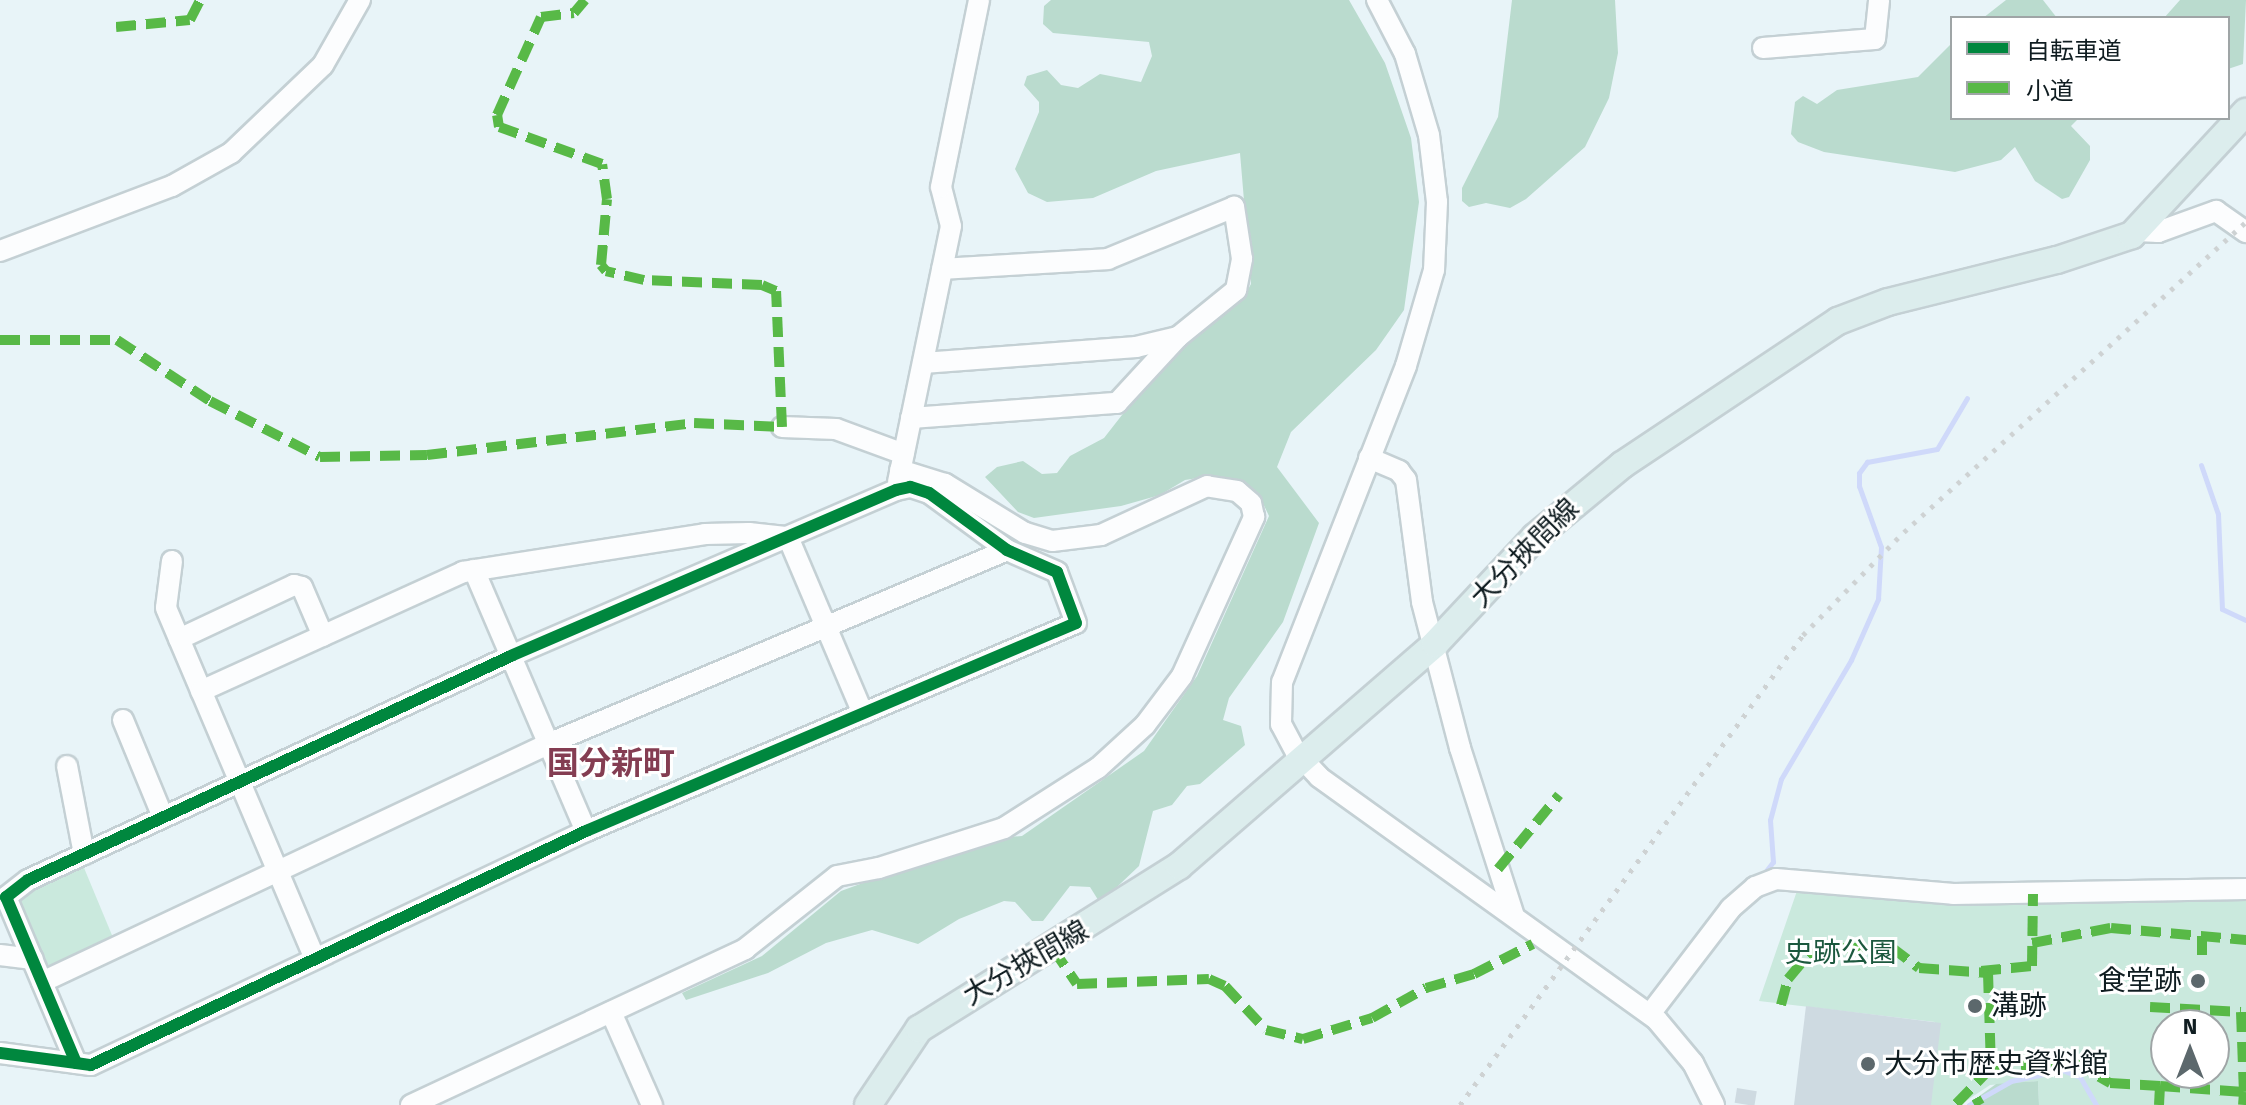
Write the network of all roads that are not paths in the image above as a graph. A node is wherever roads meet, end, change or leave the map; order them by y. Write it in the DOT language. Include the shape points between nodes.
graph roads {
  1 [pos="360,0"];
  2 [pos="979,0"];
  3 [pos="1377,0"];
  4 [pos="1879,0"];
  5 [pos="1763,48"];
  6 [pos="2246,112"];
  7 [pos="2138,231"];
  8 [pos="2246,232"];
  9 [pos="0,251"];
  10 [pos="942,269"];
  11 [pos="1178,337"];
  12 [pos="923,363"];
  13 [pos="911,418"];
  14 [pos="782,427"];
  15 [pos="1369,458"];
  16 [pos="900,471"];
  17 [pos="788,537"];
  18 [pos="1007,550"];
  19 [pos="172,561"];
  20 [pos="474,570"];
  21 [pos="826,626"];
  22 [pos="323,636"];
  23 [pos="179,639"];
  24 [pos="1435,644"];
  25 [pos="511,656"];
  26 [pos="201,691"];
  27 [pos="863,714"];
  28 [pos="123,720"];
  29 [pos="548,744"];
  30 [pos="1302,760"];
  31 [pos="67,766"];
  32 [pos="240,782"];
  33 [pos="163,817"];
  34 [pos="586,831"];
  35 [pos="84,854"];
  36 [pos="278,871"];
  37 [pos="2246,889"];
  38 [pos="1514,916"];
  39 [pos="0,955"];
  40 [pos="33,959"];
  41 [pos="315,959"];
  42 [pos="42,982"];
  43 [pos="611,1012"];
  44 [pos="1650,1014"];
  45 [pos="0,1053"];
  46 [pos="76,1063"];
  47 [pos="411,1105"];
  48 [pos="652,1105"];
  49 [pos="868,1105"];
  50 [pos="1714,1105"];
  1 -- 9 [label="street" via="323,65 231,153 172,186"];
  2 -- 10 [label="street" via="941,187 951,226"];
  3 -- 15 [label="street" via="1405,54 1424,114 1437,228 1425,310"];
  4 -- 5 [label="street" via="1875,39"];
  6 -- 7 [label="main road, 大分挾間線"];
  7 -- 8 [label="street" via="2158,232 2216,211"];
  7 -- 24 [label="main road, 大分挾間線" via="2057,260 1888,302 1824,328 1575,501"];
  10 -- 11 [label="street" via="1108,259 1234,207 1242,259 1236,290"];
  10 -- 12 [label="street"];
  11 -- 12 [label="street" via="1136,347"];
  11 -- 13 [label="street" via="1117,403"];
  12 -- 13 [label="street"];
  13 -- 16 [label="street"];
  14 -- 16 [label="street" via="836,429"];
  15 -- 24 [label="street" via="1399,471 1406,480 1422,602"];
  15 -- 30 [label="street" via="1279,692 1281,724"];
  16 -- 17 [label="street"];
  16 -- 18 [label="street" via="910,487 929,493"];
  16 -- 43 [label="street" via="945,484 1025,533 1052,541 1101,535 1207,486 1224,486 1245,497 1254,517 1182,676 1145,725 1111,758 1004,828 837,876 762,939"];
  17 -- 20 [label="street" via="705,534"];
  17 -- 21 [label="street"];
  17 -- 25 [label="street"];
  18 -- 21 [label="street"];
  18 -- 27 [label="street" via="1057,572 1076,623"];
  19 -- 23 [label="street" via="166,608"];
  20 -- 22 [label="street"];
  20 -- 25 [label="street"];
  21 -- 27 [label="street"];
  21 -- 29 [label="street"];
  22 -- 23 [label="street" via="302,587 294,585"];
  22 -- 26 [label="street"];
  23 -- 26 [label="street"];
  24 -- 30 [label="main road, 大分挾間線"];
  24 -- 38 [label="street" via="1460,748"];
  25 -- 29 [label="street"];
  25 -- 32 [label="street"];
  26 -- 32 [label="street"];
  27 -- 34 [label="street"];
  28 -- 33 [label="street"];
  29 -- 34 [label="street"];
  29 -- 36 [label="street"];
  30 -- 38 [label="street"];
  30 -- 49 [label="main road, 大分挾間線" via="1154,884 1032,963 934,1017 898,1056"];
  31 -- 35 [label="street"];
  32 -- 33 [label="street"];
  32 -- 36 [label="street"];
  33 -- 35 [label="street"];
  34 -- 41 [label="street"];
  35 -- 40 [label="street" via="28,880 6,897"];
  36 -- 41 [label="street"];
  36 -- 42 [label="street"];
  37 -- 44 [label="street" via="1953,894 1776,879 1755,887 1731,908"];
  38 -- 44 [label="street"];
  39 -- 40 [label="street"];
  40 -- 42 [label="street"];
  41 -- 46 [label="street" via="91,1065"];
  42 -- 46 [label="street"];
  43 -- 47 [label="street"];
  43 -- 48 [label="street"];
  44 -- 50 [label="street" via="1682,1046"];
  45 -- 46 [label="street"];
}
